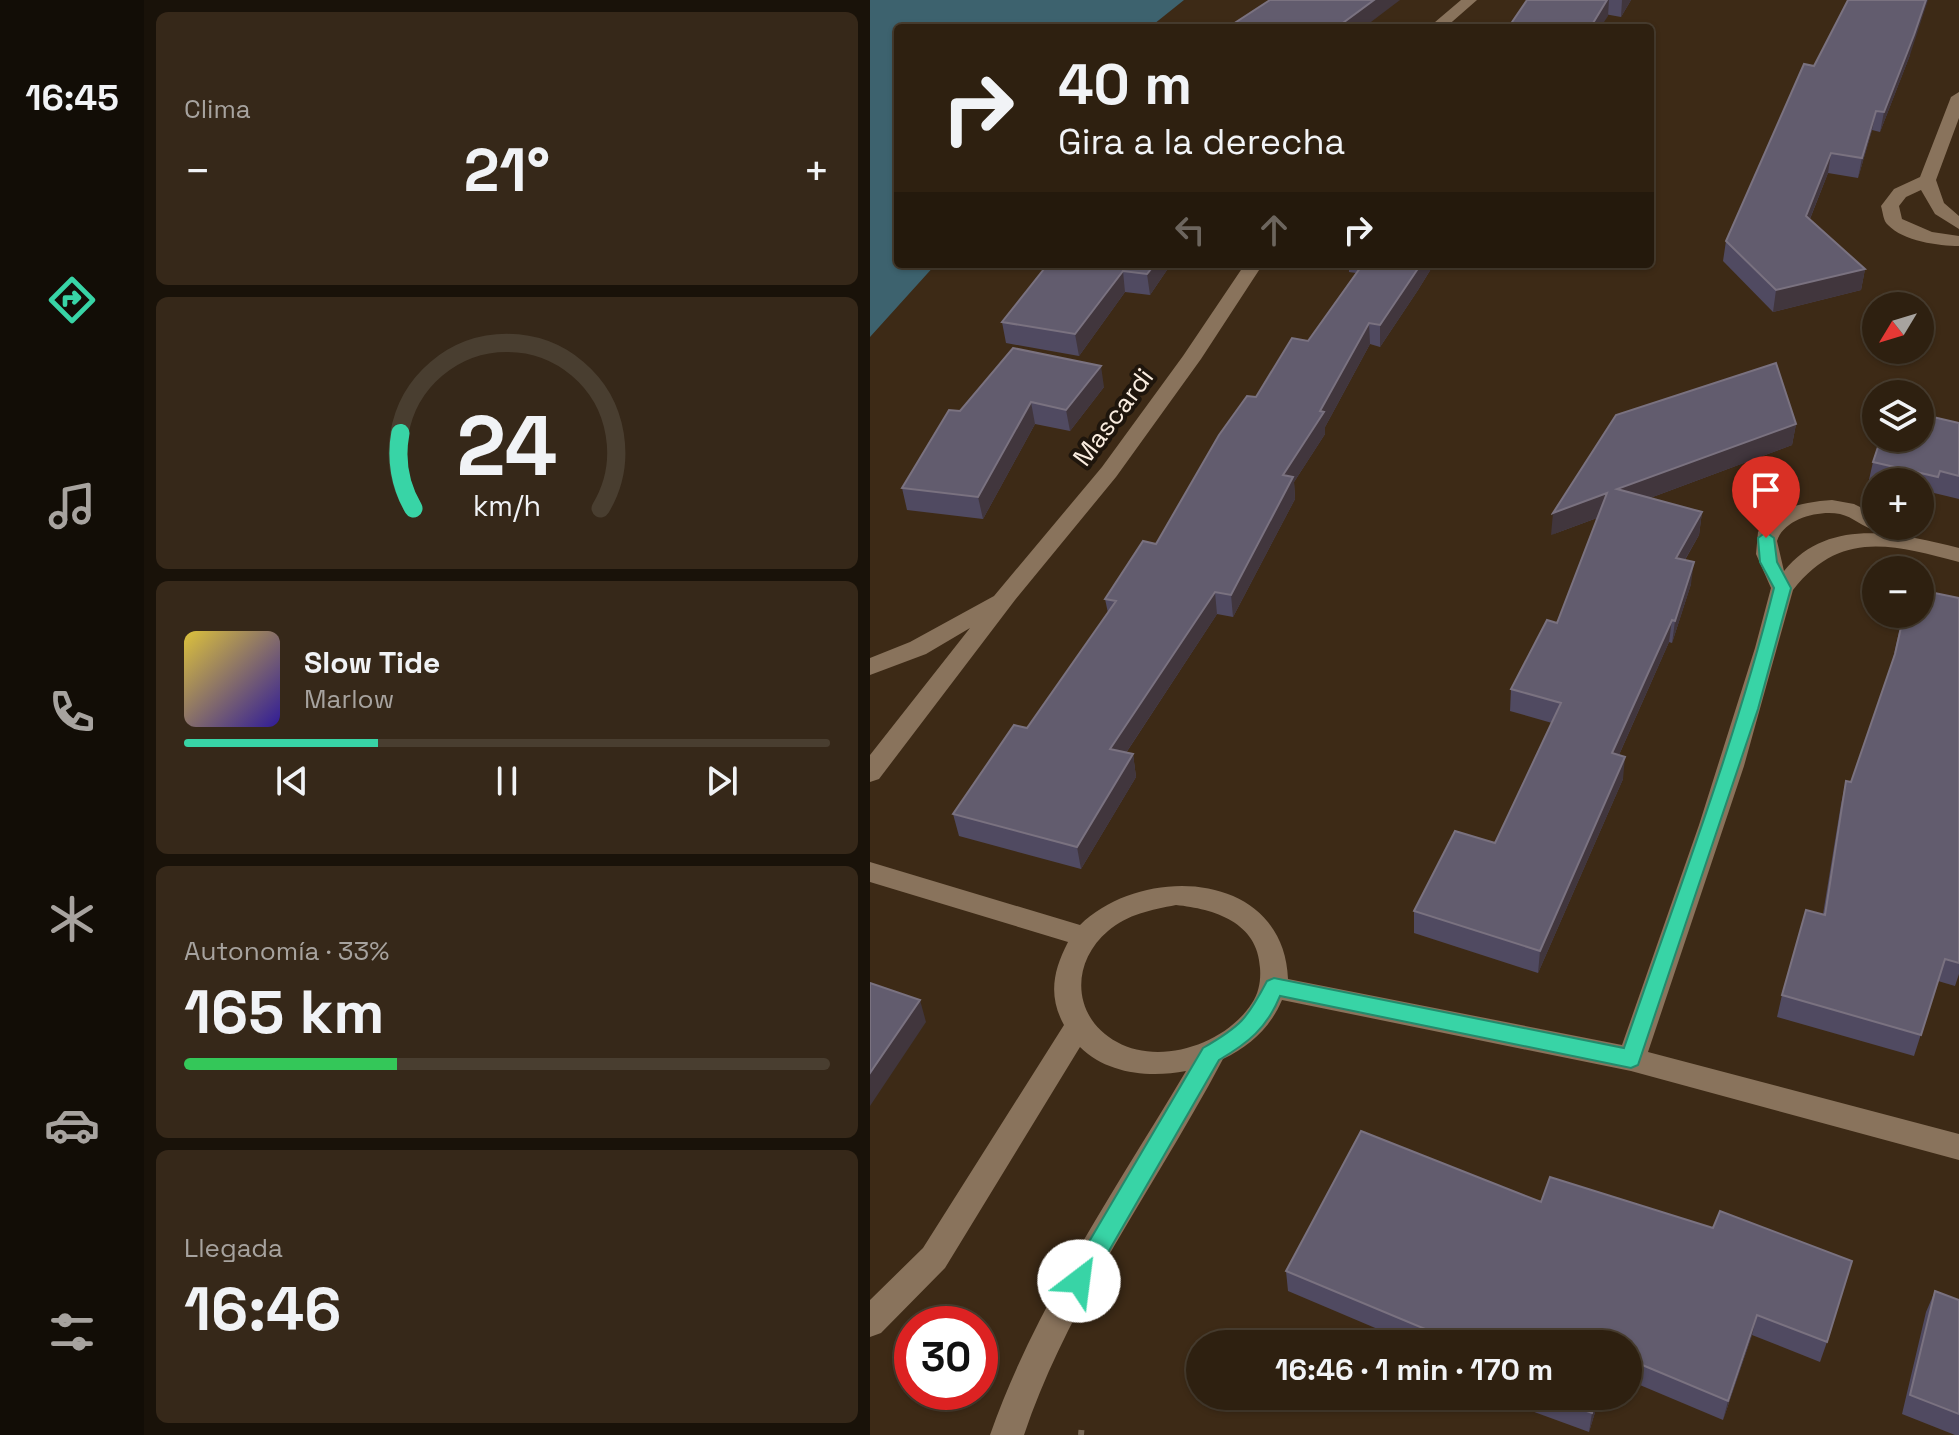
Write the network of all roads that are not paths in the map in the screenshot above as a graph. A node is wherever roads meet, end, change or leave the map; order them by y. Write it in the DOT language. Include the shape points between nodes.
graph roads {
  1 [pos="1470,0"];
  2 [pos="1441,24"];
  3 [pos="1959,97"];
  4 [pos="1927,180"];
  5 [pos="1959,224"];
  6 [pos="1959,241"];
  7 [pos="1251,268"];
  8 [pos="1862,518"];
  9 [pos="1862,540"];
  10 [pos="1900,540"];
  11 [pos="1959,555"];
  12 [pos="1782,588"];
  13 [pos="1007,595"];
  14 [pos="870,667"];
  15 [pos="870,773"];
  16 [pos="870,872"];
  17 [pos="1085,937"];
  18 [pos="1274,987"];
  19 [pos="1078,1026"];
  20 [pos="1211,1054"];
  21 [pos="1631,1059"];
  22 [pos="1959,1147"];
  23 [pos="870,1322"];
  24 [pos="1007,1435"];
  1 -- 2 [label="street"];
  3 -- 4 [label="street"];
  4 -- 5 [label="street" via="1931,200"];
  4 -- 6 [label="street" via="1900,193 1890,206 1894,222 1938,241"];
  7 -- 13 [label="street, Mascardi" via="1109,472"];
  8 -- 12 [label="street" via="1843,508 1820,508 1776,523 1766,538 1768,562"];
  9 -- 12 [label="street" via="1823,547 1796,566"];
  10 -- 11 [label="street"];
  12 -- 21 [label="street" via="1749,709"];
  13 -- 14 [label="street, Mascardi" via="918,648"];
  13 -- 15 [label="street, Mascardi"];
  16 -- 17 [label="street"];
  17 -- 18 [label="street" via="1110,915 1141,900 1176,895 1210,899 1240,911 1262,932 1274,958"];
  17 -- 19 [label="street" via="1066,981"];
  18 -- 20 [label="street" via="1263,1013 1241,1036"];
  18 -- 21 [label="street"];
  19 -- 20 [label="street" via="1096,1045 1121,1057 1181,1062"];
  19 -- 23 [label="street" via="934,1258"];
  20 -- 24 [label="street" via="1064,1307"];
  21 -- 22 [label="street"];
}
